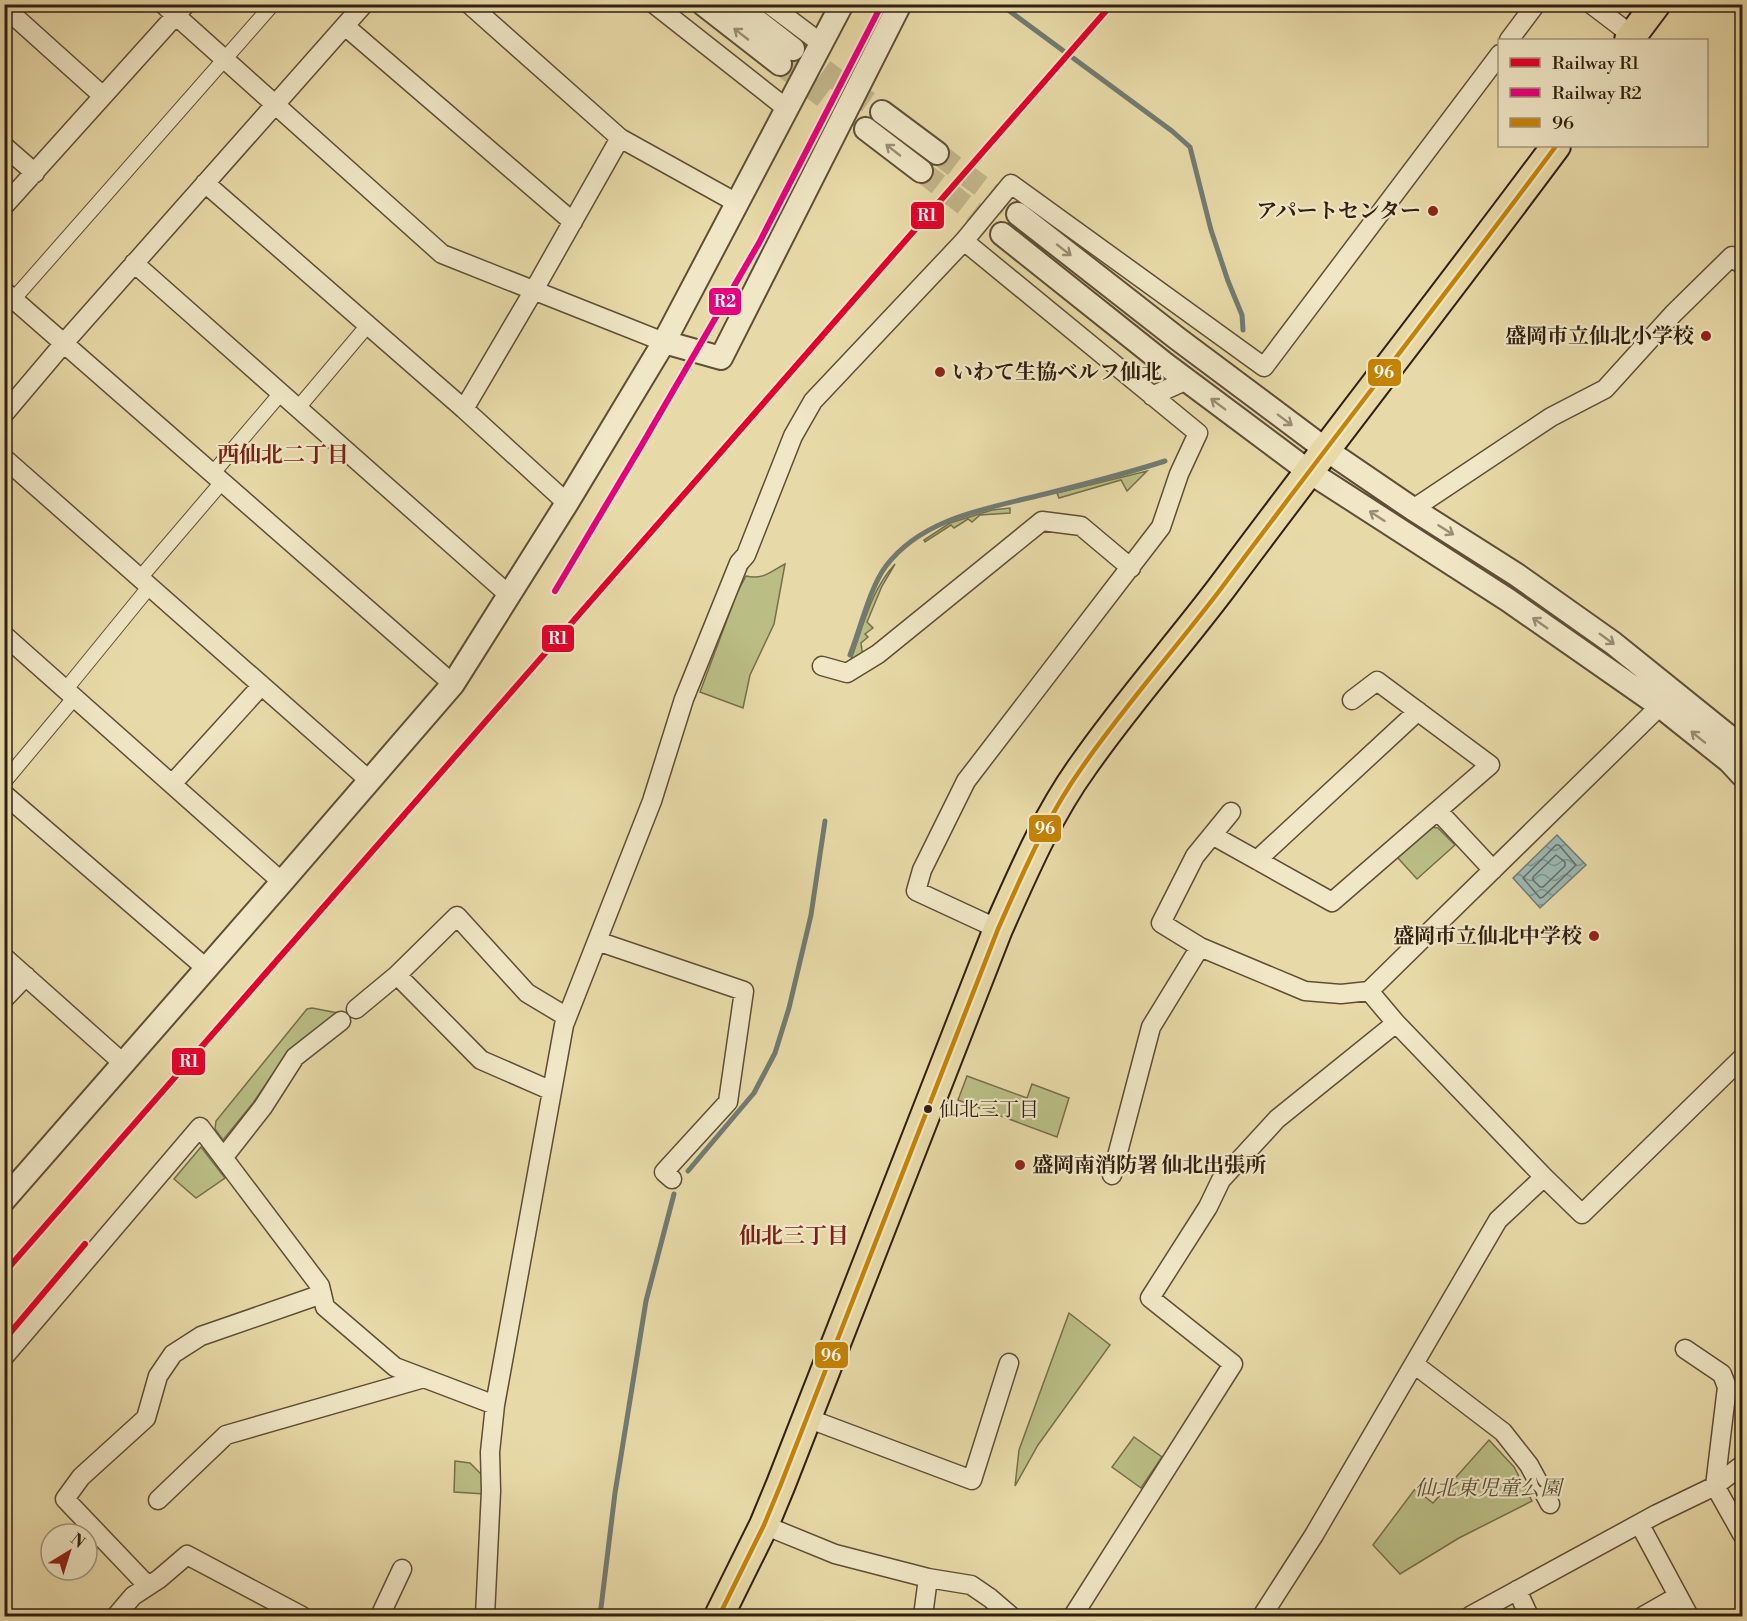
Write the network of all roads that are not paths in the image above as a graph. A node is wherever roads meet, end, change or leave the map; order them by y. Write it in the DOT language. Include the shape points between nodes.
graph roads {
  1 [pos="273,4"];
  2 [pos="364,4"];
  3 [pos="469,4"];
  4 [pos="654,4"];
  5 [pos="703,4"];
  6 [pos="735,4"];
  7 [pos="769,4"];
  8 [pos="842,4"];
  9 [pos="900,4"];
  10 [pos="1536,4"];
  11 [pos="1591,4"];
  12 [pos="1656,4"];
  13 [pos="4,7"];
  14 [pos="175,8"];
  15 [pos="345,26"];
  16 [pos="1631,38"];
  17 [pos="1510,39"];
  18 [pos="822,44"];
  19 [pos="1498,57"];
  20 [pos="225,59"];
  21 [pos="104,96"];
  22 [pos="275,104"];
  23 [pos="786,108"];
  24 [pos="882,112"];
  25 [pos="866,129"];
  26 [pos="620,138"];
  27 [pos="4,146"];
  28 [pos="1555,147"];
  29 [pos="937,153"];
  30 [pos="921,171"];
  31 [pos="35,173"];
  32 [pos="205,183"];
  33 [pos="737,203"];
  34 [pos="4,206"];
  35 [pos="1018,214"];
  36 [pos="573,222"];
  37 [pos="1002,234"];
  38 [pos="964,241"];
  39 [pos="134,263"];
  40 [pos="1743,265"];
  41 [pos="534,290"];
  42 [pos="8,300"];
  43 [pos="368,325"];
  44 [pos="1213,330"];
  45 [pos="664,342"];
  46 [pos="64,343"];
  47 [pos="1196,353"];
  48 [pos="1186,380"];
  49 [pos="281,393"];
  50 [pos="1152,396"];
  51 [pos="298,408"];
  52 [pos="464,409"];
  53 [pos="4,414"];
  54 [pos="4,458"];
  55 [pos="1316,460"];
  56 [pos="218,478"];
  57 [pos="567,503"];
  58 [pos="1413,509"];
  59 [pos="1131,568"];
  60 [pos="145,582"];
  61 [pos="509,595"];
  62 [pos="4,635"];
  63 [pos="822,666"];
  64 [pos="453,684"];
  65 [pos="261,686"];
  66 [pos="70,693"];
  67 [pos="1352,700"];
  68 [pos="1660,706"];
  69 [pos="1418,711"];
  70 [pos="1741,743"];
  71 [pos="1743,775"];
  72 [pos="369,781"];
  73 [pos="4,782"];
  74 [pos="172,784"];
  75 [pos="4,794"];
  76 [pos="1438,810"];
  77 [pos="1231,812"];
  78 [pos="1212,834"];
  79 [pos="1257,860"];
  80 [pos="1492,870"];
  81 [pos="282,882"];
  82 [pos="999,929"];
  83 [pos="597,941"];
  84 [pos="1200,947"];
  85 [pos="4,957"];
  86 [pos="207,969"];
  87 [pos="26,975"];
  88 [pos="397,975"];
  89 [pos="1369,991"];
  90 [pos="4,999"];
  91 [pos="356,1009"];
  92 [pos="567,1017"];
  93 [pos="341,1021"];
  94 [pos="1396,1023"];
  95 [pos="1743,1058"];
  96 [pos="124,1064"];
  97 [pos="552,1091"];
  98 [pos="223,1158"];
  99 [pos="1112,1175"];
  100 [pos="1544,1178"];
  101 [pos="672,1179"];
  102 [pos="4,1200"];
  103 [pos="322,1294"];
  104 [pos="1685,1349"];
  105 [pos="4,1357"];
  106 [pos="1010,1363"];
  107 [pos="1414,1364"];
  108 [pos="424,1378"];
  109 [pos="495,1405"];
  110 [pos="807,1418"];
  111 [pos="1743,1465"];
  112 [pos="1715,1486"];
  113 [pos="158,1500"];
  114 [pos="1550,1504"];
  115 [pos="764,1525"];
  116 [pos="1640,1525"];
  117 [pos="1743,1534"];
  118 [pos="402,1569"];
  119 [pos="928,1578"];
  120 [pos="147,1586"];
  121 [pos="1517,1590"];
  122 [pos="1678,1596"];
  123 [pos="116,1617"];
  124 [pos="302,1617"];
  125 [pos="380,1617"];
  126 [pos="485,1617"];
  127 [pos="719,1617"];
  128 [pos="923,1617"];
  129 [pos="1011,1617"];
  130 [pos="1073,1617"];
  131 [pos="1262,1617"];
  132 [pos="1470,1617"];
  133 [pos="1529,1617"];
  134 [pos="1642,1617"];
  135 [pos="1689,1617"];
  1 -- 20 [label="street"];
  2 -- 15 [label="street"];
  3 -- 26 [label="street"];
  4 -- 23 [label="street"];
  6 -- 5 [label="street, one-way" via="787,56"];
  7 -- 18 [label="street"];
  8 -- 18 [label="street"];
  9 -- 45 [label="street" via="721,358"];
  10 -- 17 [label="street"];
  11 -- 16 [label="street"];
  12 -- 16 [label="main road"];
  13 -- 21 [label="street"];
  14 -- 20 [label="street"];
  14 -- 21 [label="street"];
  15 -- 22 [label="street"];
  15 -- 36 [label="street"];
  18 -- 23 [label="street"];
  19 -- 44 [label="street" via="1264,367"];
  20 -- 22 [label="street"];
  20 -- 42 [label="street"];
  21 -- 31 [label="street"];
  22 -- 32 [label="street"];
  22 -- 41 [label="street" via="442,254"];
  23 -- 33 [label="street"];
  24 -- 29 [label="street"];
  30 -- 25 [label="street, one-way"];
  26 -- 33 [label="street"];
  26 -- 36 [label="street"];
  27 -- 31 [label="street"];
  28 -- 55 [label="main road"];
  31 -- 34 [label="street"];
  32 -- 39 [label="street"];
  32 -- 43 [label="street"];
  33 -- 45 [label="street"];
  35 -- 47 [label="street, one-way"];
  36 -- 41 [label="street"];
  37 -- 48 [label="street"];
  38 -- 44 [label="street" via="1011,184"];
  38 -- 50 [label="street"];
  38 -- 83 [label="street" via="813,401 793,436 684,699 652,801"];
  39 -- 46 [label="street"];
  39 -- 49 [label="street"];
  40 -- 58 [label="street" via="1732,256 1605,389 1551,417"];
  41 -- 45 [label="street"];
  41 -- 52 [label="street"];
  42 -- 46 [label="street"];
  43 -- 51 [label="street"];
  43 -- 52 [label="street"];
  44 -- 47 [label="street"];
  45 -- 57 [label="street"];
  46 -- 53 [label="street"];
  46 -- 56 [label="street"];
  47 -- 55 [label="street, one-way"];
  48 -- 50 [label="street"];
  55 -- 48 [label="street, one-way"];
  49 -- 51 [label="street"];
  49 -- 56 [label="street"];
  50 -- 59 [label="street" via="1198,433 1161,527"];
  51 -- 61 [label="street"];
  52 -- 57 [label="street"];
  54 -- 60 [label="street"];
  55 -- 58 [label="street"];
  68 -- 55 [label="street, one-way"];
  55 -- 82 [label="main road" via="1082,766 1052,814"];
  56 -- 60 [label="street"];
  56 -- 64 [label="street"];
  57 -- 61 [label="street"];
  58 -- 70 [label="street, one-way" via="1517,574"];
  59 -- 63 [label="street" via="1081,526 1042,521 878,654 847,673"];
  59 -- 82 [label="street" via="966,781 922,870 916,891"];
  60 -- 65 [label="street"];
  60 -- 66 [label="street"];
  61 -- 64 [label="street"];
  62 -- 66 [label="street"];
  64 -- 72 [label="street"];
  65 -- 72 [label="street"];
  65 -- 74 [label="street"];
  66 -- 73 [label="street"];
  66 -- 74 [label="street"];
  67 -- 69 [label="street" via="1377,681"];
  71 -- 68 [label="street, one-way"];
  68 -- 80 [label="street"];
  69 -- 76 [label="street" via="1490,765"];
  69 -- 79 [label="street"];
  72 -- 81 [label="street"];
  74 -- 81 [label="street"];
  75 -- 86 [label="street"];
  76 -- 79 [label="street" via="1332,902"];
  76 -- 80 [label="street"];
  77 -- 78 [label="street"];
  78 -- 79 [label="street"];
  78 -- 84 [label="street" via="1195,856 1161,923"];
  80 -- 89 [label="street"];
  81 -- 86 [label="street"];
  82 -- 110 [label="main road"];
  83 -- 92 [label="street"];
  83 -- 101 [label="street" via="744,991 728,1102 664,1172"];
  84 -- 89 [label="street" via="1305,991"];
  84 -- 99 [label="street" via="1151,1027"];
  85 -- 87 [label="street"];
  86 -- 96 [label="street"];
  87 -- 90 [label="street"];
  87 -- 96 [label="street"];
  88 -- 91 [label="street"];
  88 -- 92 [label="street" via="457,916 526,993"];
  88 -- 97 [label="street" via="481,1060"];
  89 -- 94 [label="street"];
  92 -- 97 [label="street"];
  93 -- 98 [label="street" via="295,1057"];
  94 -- 100 [label="street"];
  94 -- 130 [label="street" via="1277,1119 1221,1180 1150,1298 1233,1364"];
  95 -- 100 [label="street" via="1582,1214"];
  96 -- 102 [label="street"];
  97 -- 109 [label="street"];
  98 -- 103 [label="street" via="320,1286"];
  98 -- 105 [label="street" via="200,1127"];
  100 -- 107 [label="street" via="1498,1221"];
  103 -- 108 [label="street" via="325,1307 395,1367"];
  103 -- 120 [label="street" via="201,1336 173,1354 158,1376 146,1418 81,1477 65,1499"];
  104 -- 112 [label="street" via="1722,1374 1727,1387"];
  106 -- 110 [label="street" via="972,1480"];
  107 -- 114 [label="street" via="1503,1432"];
  107 -- 131 [label="street"];
  108 -- 109 [label="street"];
  108 -- 113 [label="street" via="226,1435"];
  109 -- 126 [label="street"];
  110 -- 115 [label="main road"];
  111 -- 112 [label="street"];
  112 -- 116 [label="street"];
  112 -- 117 [label="street"];
  115 -- 119 [label="street" via="835,1554"];
  115 -- 127 [label="main road"];
  116 -- 121 [label="street"];
  116 -- 122 [label="street"];
  118 -- 125 [label="street"];
  119 -- 128 [label="street"];
  119 -- 129 [label="street" via="970,1585"];
  120 -- 123 [label="street"];
  120 -- 124 [label="street" via="187,1555"];
  121 -- 132 [label="street"];
  121 -- 133 [label="street"];
  122 -- 134 [label="street"];
  122 -- 135 [label="street"];
}
